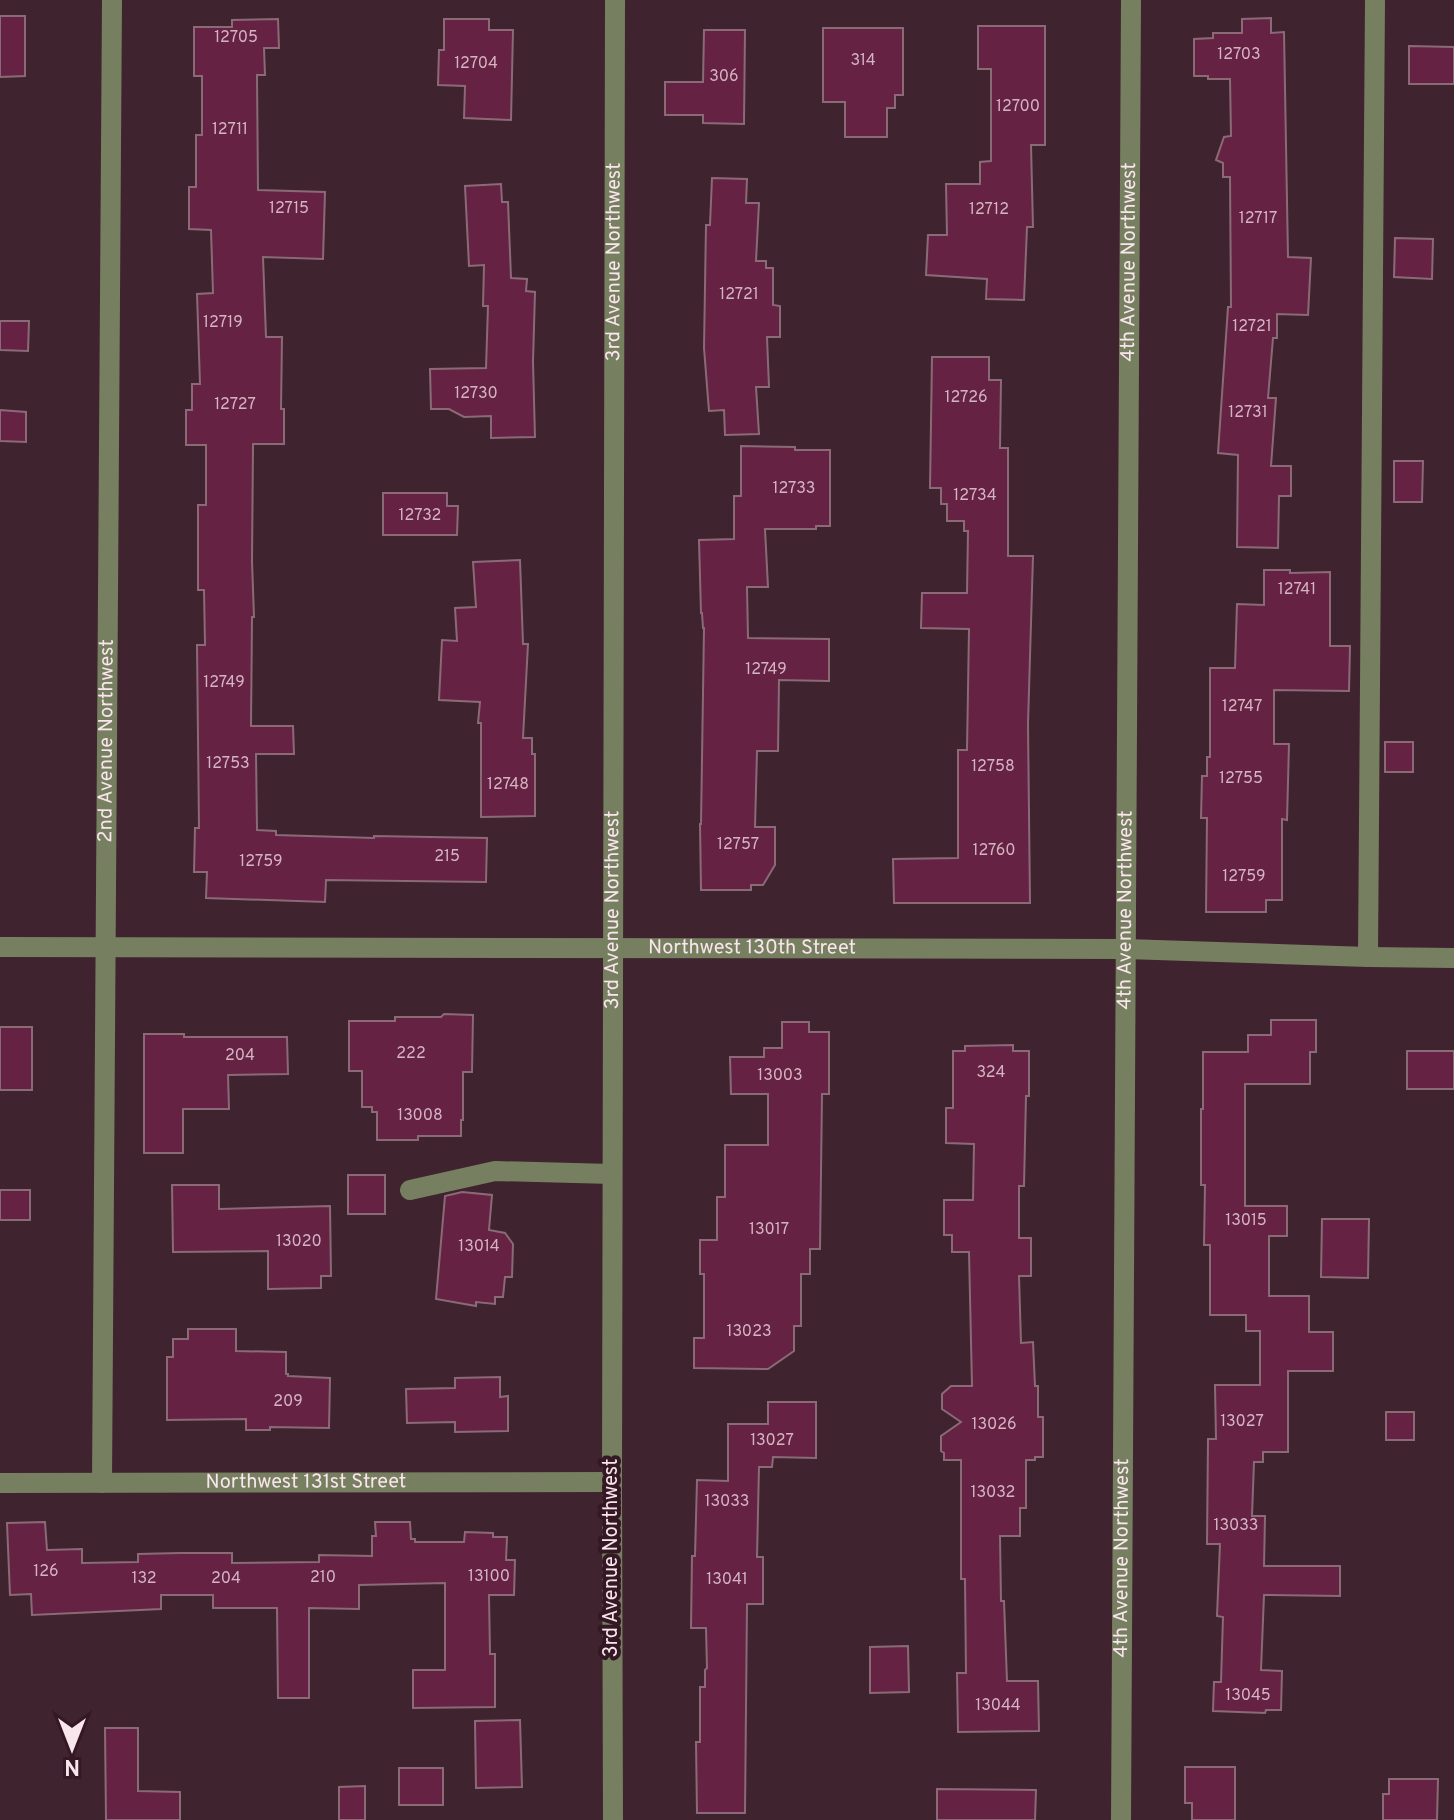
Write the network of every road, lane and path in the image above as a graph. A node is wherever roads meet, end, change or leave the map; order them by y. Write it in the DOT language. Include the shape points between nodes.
graph roads {
  1 [pos="112,0"];
  2 [pos="615,0"];
  3 [pos="1131,0"];
  4 [pos="1375,0"];
  5 [pos="0,947"];
  6 [pos="613,947"];
  7 [pos="106,948"];
  8 [pos="1126,949"];
  9 [pos="1368,957"];
  10 [pos="1454,958"];
  11 [pos="612,1174"];
  12 [pos="410,1190"];
  13 [pos="612,1482"];
  14 [pos="0,1483"];
  15 [pos="102,1483"];
  16 [pos="613,1820"];
  17 [pos="1121,1820"];
  1 -- 7 [label="street, 2nd Avenue Northwest"];
  2 -- 6 [label="street, 3rd Avenue Northwest"];
  3 -- 8 [label="street, 4th Avenue Northwest"];
  4 -- 9 [label="street"];
  5 -- 7 [label="street, Northwest 130th Street"];
  6 -- 7 [label="street, Northwest 130th Street"];
  6 -- 8 [label="street, Northwest 130th Street"];
  6 -- 11 [label="street, 3rd Avenue Northwest"];
  7 -- 15 [label="street, 2nd Avenue Northwest"];
  8 -- 9 [label="street, Northwest 130th Street"];
  8 -- 17 [label="street, 4th Avenue Northwest"];
  9 -- 10 [label="street, Northwest 130th Street"];
  11 -- 12 [label="street" via="495,1171"];
  11 -- 13 [label="street, 3rd Avenue Northwest"];
  13 -- 15 [label="street, Northwest 131st Street"];
  13 -- 16 [label="street, 3rd Avenue Northwest"];
  14 -- 15 [label="street, Northwest 131st Street"];
}
